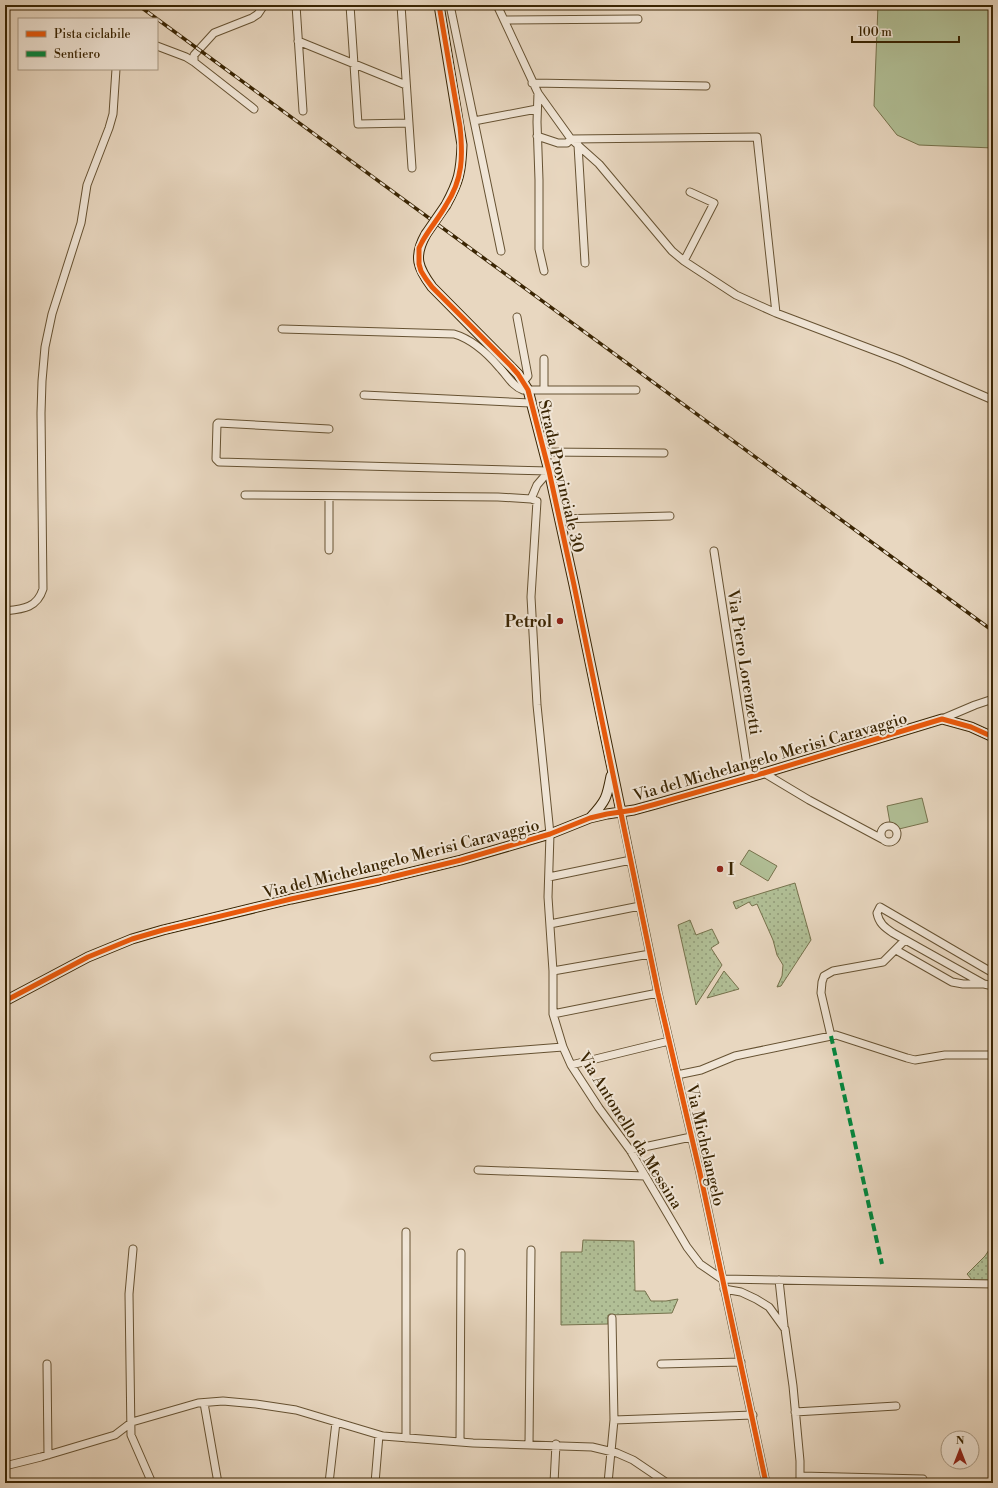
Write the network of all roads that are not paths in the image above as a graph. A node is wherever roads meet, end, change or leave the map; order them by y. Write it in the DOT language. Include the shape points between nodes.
graph roads {
  1 [pos="264,5"];
  2 [pos="296,5"];
  3 [pos="350,5"];
  4 [pos="401,5"];
  5 [pos="439,5"];
  6 [pos="450,5"];
  7 [pos="497,5"];
  8 [pos="638,19"];
  9 [pos="504,20"];
  10 [pos="298,41"];
  11 [pos="158,46"];
  12 [pos="194,62"];
  13 [pos="354,64"];
  14 [pos="116,70"];
  15 [pos="532,83"];
  16 [pos="406,85"];
  17 [pos="706,86"];
  18 [pos="538,93"];
  19 [pos="254,109"];
  20 [pos="537,109"];
  21 [pos="304,110"];
  22 [pos="474,121"];
  23 [pos="409,122"];
  24 [pos="537,136"];
  25 [pos="572,139"];
  26 [pos="578,145"];
  27 [pos="412,168"];
  28 [pos="690,192"];
  29 [pos="501,251"];
  30 [pos="684,261"];
  31 [pos="585,263"];
  32 [pos="544,271"];
  33 [pos="776,313"];
  34 [pos="517,317"];
  35 [pos="282,328"];
  36 [pos="544,359"];
  37 [pos="525,386"];
  38 [pos="544,390"];
  39 [pos="636,390"];
  40 [pos="364,395"];
  41 [pos="993,400"];
  42 [pos="531,403"];
  43 [pos="328,429"];
  44 [pos="544,452"];
  45 [pos="664,453"];
  46 [pos="549,471"];
  47 [pos="245,495"];
  48 [pos="328,496"];
  49 [pos="531,499"];
  50 [pos="670,516"];
  51 [pos="559,519"];
  52 [pos="329,550"];
  53 [pos="714,551"];
  54 [pos="5,611"];
  55 [pos="993,699"];
  56 [pos="942,720"];
  57 [pos="993,737"];
  58 [pos="612,771"];
  59 [pos="764,773"];
  60 [pos="749,778"];
  61 [pos="621,812"];
  62 [pos="590,818"];
  63 [pos="550,834"];
  64 [pos="882,838"];
  65 [pos="631,860"];
  66 [pos="550,877"];
  67 [pos="640,906"];
  68 [pos="550,924"];
  69 [pos="906,940"];
  70 [pos="896,950"];
  71 [pos="650,954"];
  72 [pos="553,971"];
  73 [pos="993,973"];
  74 [pos="984,984"];
  75 [pos="993,986"];
  76 [pos="658,993"];
  77 [pos="5,1001"];
  78 [pos="553,1014"];
  79 [pos="831,1036"];
  80 [pos="669,1041"];
  81 [pos="563,1047"];
  82 [pos="993,1055"];
  83 [pos="434,1057"];
  84 [pos="571,1065"];
  85 [pos="677,1076"];
  86 [pos="691,1137"];
  87 [pos="630,1150"];
  88 [pos="478,1170"];
  89 [pos="645,1176"];
  90 [pos="406,1232"];
  91 [pos="133,1249"];
  92 [pos="531,1250"];
  93 [pos="461,1253"];
  94 [pos="722,1279"];
  95 [pos="779,1280"];
  96 [pos="993,1284"];
  97 [pos="724,1289"];
  98 [pos="612,1318"];
  99 [pos="785,1329"];
  100 [pos="740,1362"];
  101 [pos="47,1364"];
  102 [pos="662,1364"];
  103 [pos="204,1403"];
  104 [pos="896,1406"];
  105 [pos="795,1412"];
  106 [pos="752,1415"];
  107 [pos="614,1420"];
  108 [pos="132,1422"];
  109 [pos="336,1422"];
  110 [pos="379,1434"];
  111 [pos="406,1438"];
  112 [pos="460,1442"];
  113 [pos="529,1444"];
  114 [pos="556,1444"];
  115 [pos="611,1451"];
  116 [pos="48,1455"];
  117 [pos="5,1466"];
  118 [pos="800,1479"];
  119 [pos="923,1479"];
  120 [pos="152,1483"];
  121 [pos="218,1483"];
  122 [pos="329,1483"];
  123 [pos="375,1483"];
  124 [pos="554,1483"];
  125 [pos="608,1483"];
  126 [pos="667,1483"];
  127 [pos="766,1483"];
  1 -- 12 [label="street" via="252,18 214,33 194,55"];
  2 -- 10 [label="street"];
  3 -- 13 [label="street"];
  4 -- 16 [label="street"];
  5 -- 37 [label="street, Strada Provinciale 30, bridge" via="462,145 462,167 446,205 419,248 421,271 432,288 510,366"];
  6 -- 22 [label="street"];
  7 -- 9 [label="street"];
  8 -- 9 [label="street"];
  9 -- 15 [label="street"];
  10 -- 13 [label="street"];
  10 -- 21 [label="street"];
  11 -- 12 [label="street"];
  12 -- 19 [label="street"];
  13 -- 16 [label="street"];
  13 -- 23 [label="street" via="358,124"];
  14 -- 54 [label="street" via="113,114 87,185 81,223 52,314 45,347 41,413 43,589 40,598 30,606"];
  15 -- 17 [label="street"];
  15 -- 18 [label="street"];
  16 -- 23 [label="street"];
  18 -- 20 [label="street"];
  18 -- 25 [label="street"];
  20 -- 22 [label="street" via="505,119"];
  20 -- 24 [label="street"];
  22 -- 29 [label="street"];
  23 -- 27 [label="street"];
  24 -- 25 [label="street" via="558,143 568,143"];
  24 -- 32 [label="street" via="539,249"];
  25 -- 26 [label="street"];
  25 -- 33 [label="street" via="757,137"];
  26 -- 30 [label="street" via="599,164 672,251"];
  26 -- 31 [label="street"];
  28 -- 30 [label="street" via="714,203"];
  30 -- 33 [label="street" via="736,295"];
  33 -- 41 [label="street" via="900,360"];
  34 -- 37 [label="street" via="528,376"];
  35 -- 37 [label="street" via="454,334 479,348 515,386 523,390"];
  36 -- 38 [label="street"];
  37 -- 38 [label="street"];
  37 -- 42 [label="street, Strada Provinciale 30"];
  38 -- 39 [label="street"];
  40 -- 42 [label="street"];
  42 -- 44 [label="street, Strada Provinciale 30"];
  43 -- 46 [label="street" via="218,423 216,459 219,462"];
  44 -- 45 [label="street"];
  44 -- 46 [label="street, Strada Provinciale 30"];
  46 -- 49 [label="street" via="537,485"];
  46 -- 51 [label="street, Strada Provinciale 30"];
  47 -- 48 [label="street"];
  48 -- 49 [label="street"];
  48 -- 52 [label="street"];
  49 -- 63 [label="street, Via Antonello da Messina" via="538,501 531,597 537,705"];
  50 -- 51 [label="street"];
  51 -- 58 [label="street, Strada Provinciale 30"];
  53 -- 60 [label="street, Via Piero Lorenzetti"];
  55 -- 56 [label="street"];
  56 -- 57 [label="street" via="971,727"];
  56 -- 59 [label="street, Via del Michelangelo Merisi Caravaggio"];
  58 -- 61 [label="street, Strada Provinciale 30"];
  58 -- 62 [label="street" via="607,796"];
  59 -- 60 [label="street, Via del Michelangelo Merisi Caravaggio"];
  59 -- 64 [label="street"];
  60 -- 61 [label="street, Via del Michelangelo Merisi Caravaggio"];
  61 -- 62 [label="street, Via del Michelangelo Merisi Caravaggio"];
  61 -- 65 [label="street, Via Michelangelo"];
  62 -- 63 [label="street, Via del Michelangelo Merisi Caravaggio"];
  63 -- 66 [label="street, Via Antonello da Messina"];
  63 -- 77 [label="street, Via del Michelangelo Merisi Caravaggio" via="453,862 132,939 88,957"];
  65 -- 66 [label="street"];
  65 -- 67 [label="street, Via Michelangelo"];
  66 -- 68 [label="street, Via Antonello da Messina"];
  67 -- 68 [label="street"];
  67 -- 71 [label="street, Via Michelangelo"];
  68 -- 72 [label="street, Via Antonello da Messina"];
  69 -- 70 [label="street"];
  69 -- 73 [label="street" via="879,920 877,912 880,907"];
  69 -- 74 [label="street"];
  70 -- 74 [label="street" via="952,982"];
  70 -- 79 [label="street" via="884,962 833,971 824,976 821,993"];
  71 -- 72 [label="street"];
  71 -- 76 [label="street, Via Michelangelo"];
  72 -- 78 [label="street, Via Antonello da Messina"];
  74 -- 75 [label="street"];
  76 -- 78 [label="street"];
  76 -- 80 [label="street, Via Michelangelo"];
  78 -- 81 [label="street, Via Antonello da Messina"];
  79 -- 82 [label="street" via="836,1035 916,1060 945,1055"];
  79 -- 85 [label="street" via="735,1056 701,1070"];
  80 -- 84 [label="street"];
  80 -- 85 [label="street, Via Michelangelo"];
  81 -- 83 [label="street"];
  81 -- 84 [label="street, Via Antonello da Messina"];
  84 -- 87 [label="street, Via Antonello da Messina"];
  85 -- 86 [label="street, Via Michelangelo"];
  86 -- 87 [label="street"];
  86 -- 94 [label="street, Via Michelangelo"];
  87 -- 89 [label="street, Via Antonello da Messina"];
  88 -- 89 [label="street"];
  89 -- 94 [label="street, Via Antonello da Messina" via="691,1253 700,1264"];
  90 -- 111 [label="street"];
  91 -- 108 [label="street" via="129,1294"];
  92 -- 113 [label="street"];
  93 -- 112 [label="street"];
  94 -- 95 [label="street"];
  94 -- 97 [label="street, Via Michelangelo"];
  95 -- 96 [label="street"];
  95 -- 99 [label="street"];
  97 -- 99 [label="street" via="741,1292 769,1307"];
  97 -- 100 [label="street, Via Michelangelo"];
  98 -- 107 [label="street"];
  99 -- 105 [label="street"];
  100 -- 102 [label="street"];
  100 -- 106 [label="street, Via Michelangelo"];
  101 -- 116 [label="street"];
  103 -- 108 [label="street"];
  103 -- 109 [label="street" via="223,1401 256,1404 296,1410"];
  103 -- 121 [label="street"];
  104 -- 105 [label="street"];
  105 -- 118 [label="street"];
  106 -- 107 [label="street"];
  106 -- 127 [label="street, Via Michelangelo"];
  107 -- 115 [label="street"];
  108 -- 116 [label="street" via="115,1434"];
  108 -- 120 [label="street" via="131,1436"];
  109 -- 110 [label="street"];
  109 -- 122 [label="street"];
  110 -- 111 [label="street"];
  110 -- 123 [label="street"];
  111 -- 112 [label="street"];
  112 -- 113 [label="street"];
  113 -- 114 [label="street"];
  114 -- 115 [label="street"];
  114 -- 124 [label="street"];
  115 -- 125 [label="street"];
  115 -- 126 [label="street" via="633,1460"];
  116 -- 117 [label="street"];
  118 -- 119 [label="street"];
}
